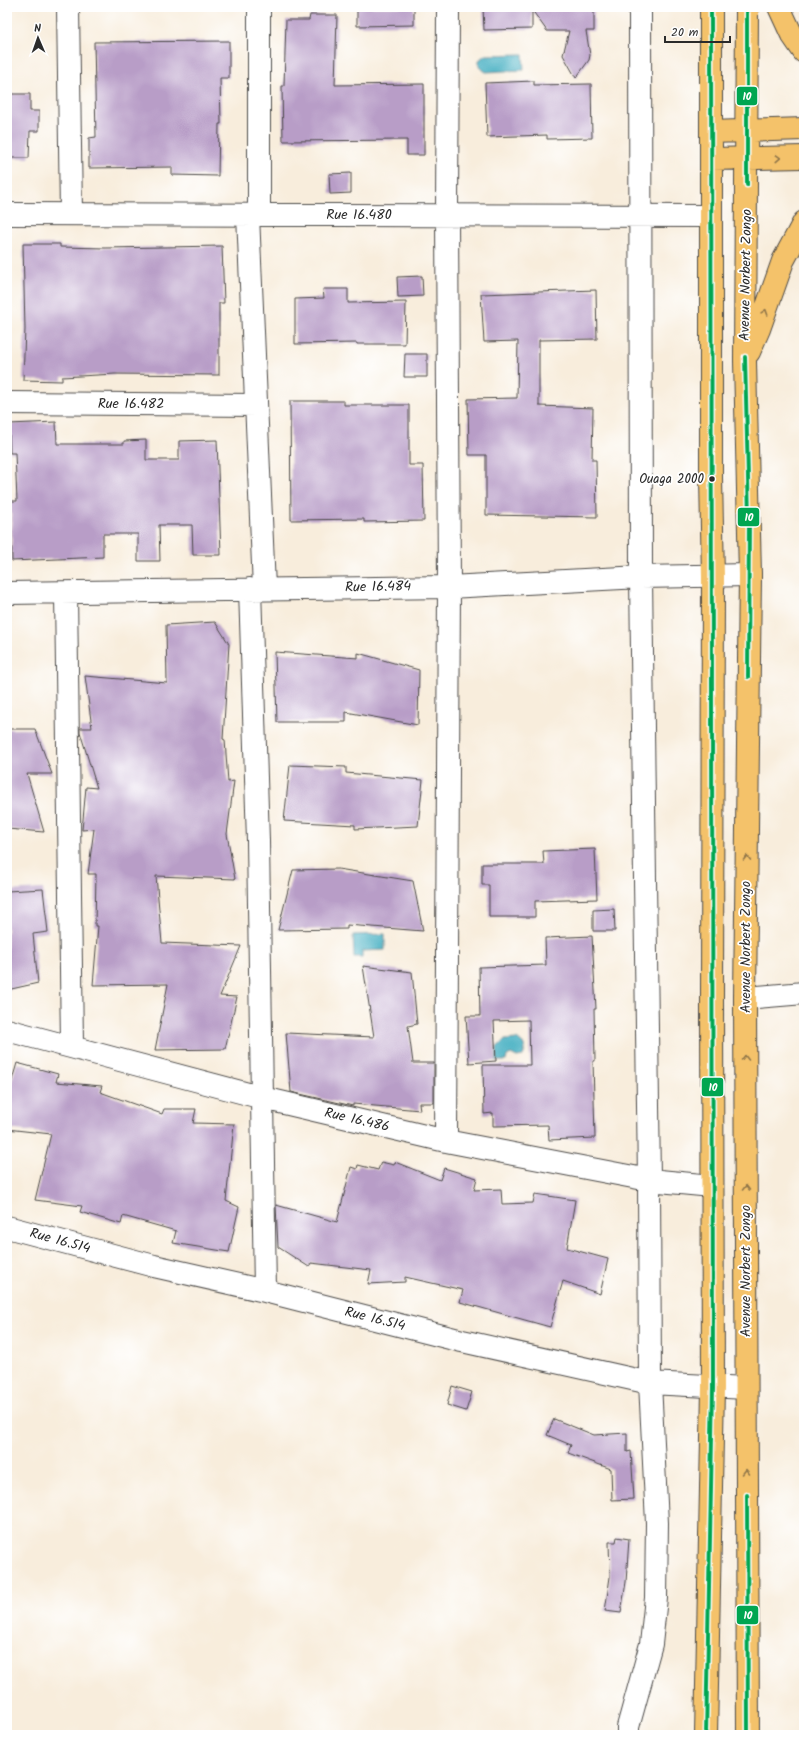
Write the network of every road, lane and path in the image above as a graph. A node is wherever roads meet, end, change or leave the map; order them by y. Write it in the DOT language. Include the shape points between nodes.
graph roads {
  1 [pos="68,7"];
  2 [pos="259,7"];
  3 [pos="448,7"];
  4 [pos="640,7"];
  5 [pos="711,7"];
  6 [pos="747,7"];
  7 [pos="780,7"];
  8 [pos="804,52"];
  9 [pos="804,130"];
  10 [pos="711,132"];
  11 [pos="747,132"];
  12 [pos="804,156"];
  13 [pos="711,159"];
  14 [pos="747,159"];
  15 [pos="7,214"];
  16 [pos="71,214"];
  17 [pos="447,214"];
  18 [pos="254,215"];
  19 [pos="642,216"];
  20 [pos="710,216"];
  21 [pos="804,222"];
  22 [pos="745,361"];
  23 [pos="7,403"];
  24 [pos="256,405"];
  25 [pos="750,575"];
  26 [pos="641,577"];
  27 [pos="713,577"];
  28 [pos="449,587"];
  29 [pos="257,589"];
  30 [pos="7,593"];
  31 [pos="66,594"];
  32 [pos="804,993"];
  33 [pos="745,998"];
  34 [pos="7,1030"];
  35 [pos="72,1046"];
  36 [pos="263,1098"];
  37 [pos="446,1141"];
  38 [pos="649,1180"];
  39 [pos="712,1186"];
  40 [pos="7,1227"];
  41 [pos="265,1291"];
  42 [pos="650,1383"];
  43 [pos="713,1388"];
  44 [pos="746,1388"];
  45 [pos="628,1735"];
  46 [pos="706,1735"];
  47 [pos="748,1735"];
  1 -- 16 [label="street"];
  2 -- 18 [label="street"];
  3 -- 17 [label="street"];
  4 -- 19 [label="street"];
  5 -- 10 [label="main road"];
  6 -- 11 [label="main road, Avenue Norbert Zongo"];
  7 -- 8 [label="main road" via="791,33"];
  9 -- 11 [label="main road"];
  10 -- 11 [label="main road"];
  10 -- 13 [label="main road"];
  11 -- 14 [label="main road, Avenue Norbert Zongo"];
  14 -- 12 [label="main road, one-way"];
  13 -- 14 [label="main road"];
  13 -- 20 [label="main road"];
  14 -- 22 [label="main road, Avenue Norbert Zongo"];
  15 -- 16 [label="street, Rue 16.480"];
  16 -- 18 [label="street, Rue 16.480"];
  17 -- 18 [label="street, Rue 16.480"];
  17 -- 19 [label="street, Rue 16.480"];
  17 -- 28 [label="street"];
  18 -- 24 [label="street"];
  19 -- 20 [label="street, Rue 16.480"];
  19 -- 26 [label="street"];
  20 -- 27 [label="main road"];
  22 -- 21 [label="main road, one-way" via="760,329 783,261"];
  22 -- 25 [label="main road, Avenue Norbert Zongo"];
  23 -- 24 [label="street, Rue 16.482"];
  24 -- 29 [label="street"];
  25 -- 27 [label="street, Rue 16.484"];
  33 -- 25 [label="main road, Avenue Norbert Zongo, one-way"];
  26 -- 27 [label="street, Rue 16.484"];
  26 -- 28 [label="street, Rue 16.484"];
  26 -- 38 [label="street"];
  27 -- 39 [label="main road"];
  28 -- 29 [label="street, Rue 16.484"];
  28 -- 37 [label="street"];
  29 -- 31 [label="street, Rue 16.484"];
  29 -- 36 [label="street"];
  30 -- 31 [label="street, Rue 16.484"];
  31 -- 35 [label="street"];
  32 -- 33 [label="street"];
  44 -- 33 [label="main road, Avenue Norbert Zongo, one-way"];
  34 -- 35 [label="street, Rue 16.486"];
  35 -- 36 [label="street, Rue 16.486"];
  36 -- 37 [label="street, Rue 16.486"];
  36 -- 41 [label="street"];
  37 -- 38 [label="street, Rue 16.486"];
  38 -- 39 [label="street, Rue 16.486"];
  38 -- 42 [label="street"];
  39 -- 43 [label="main road"];
  40 -- 41 [label="street, Rue 16.514" via="154,1266"];
  41 -- 42 [label="street, Rue 16.514" via="462,1341"];
  42 -- 43 [label="street, Rue 16.514"];
  42 -- 45 [label="street" via="658,1523 656,1598 651,1644"];
  43 -- 44 [label="street, Rue 16.514"];
  43 -- 46 [label="main road"];
  47 -- 44 [label="main road, Avenue Norbert Zongo, one-way"];
}
